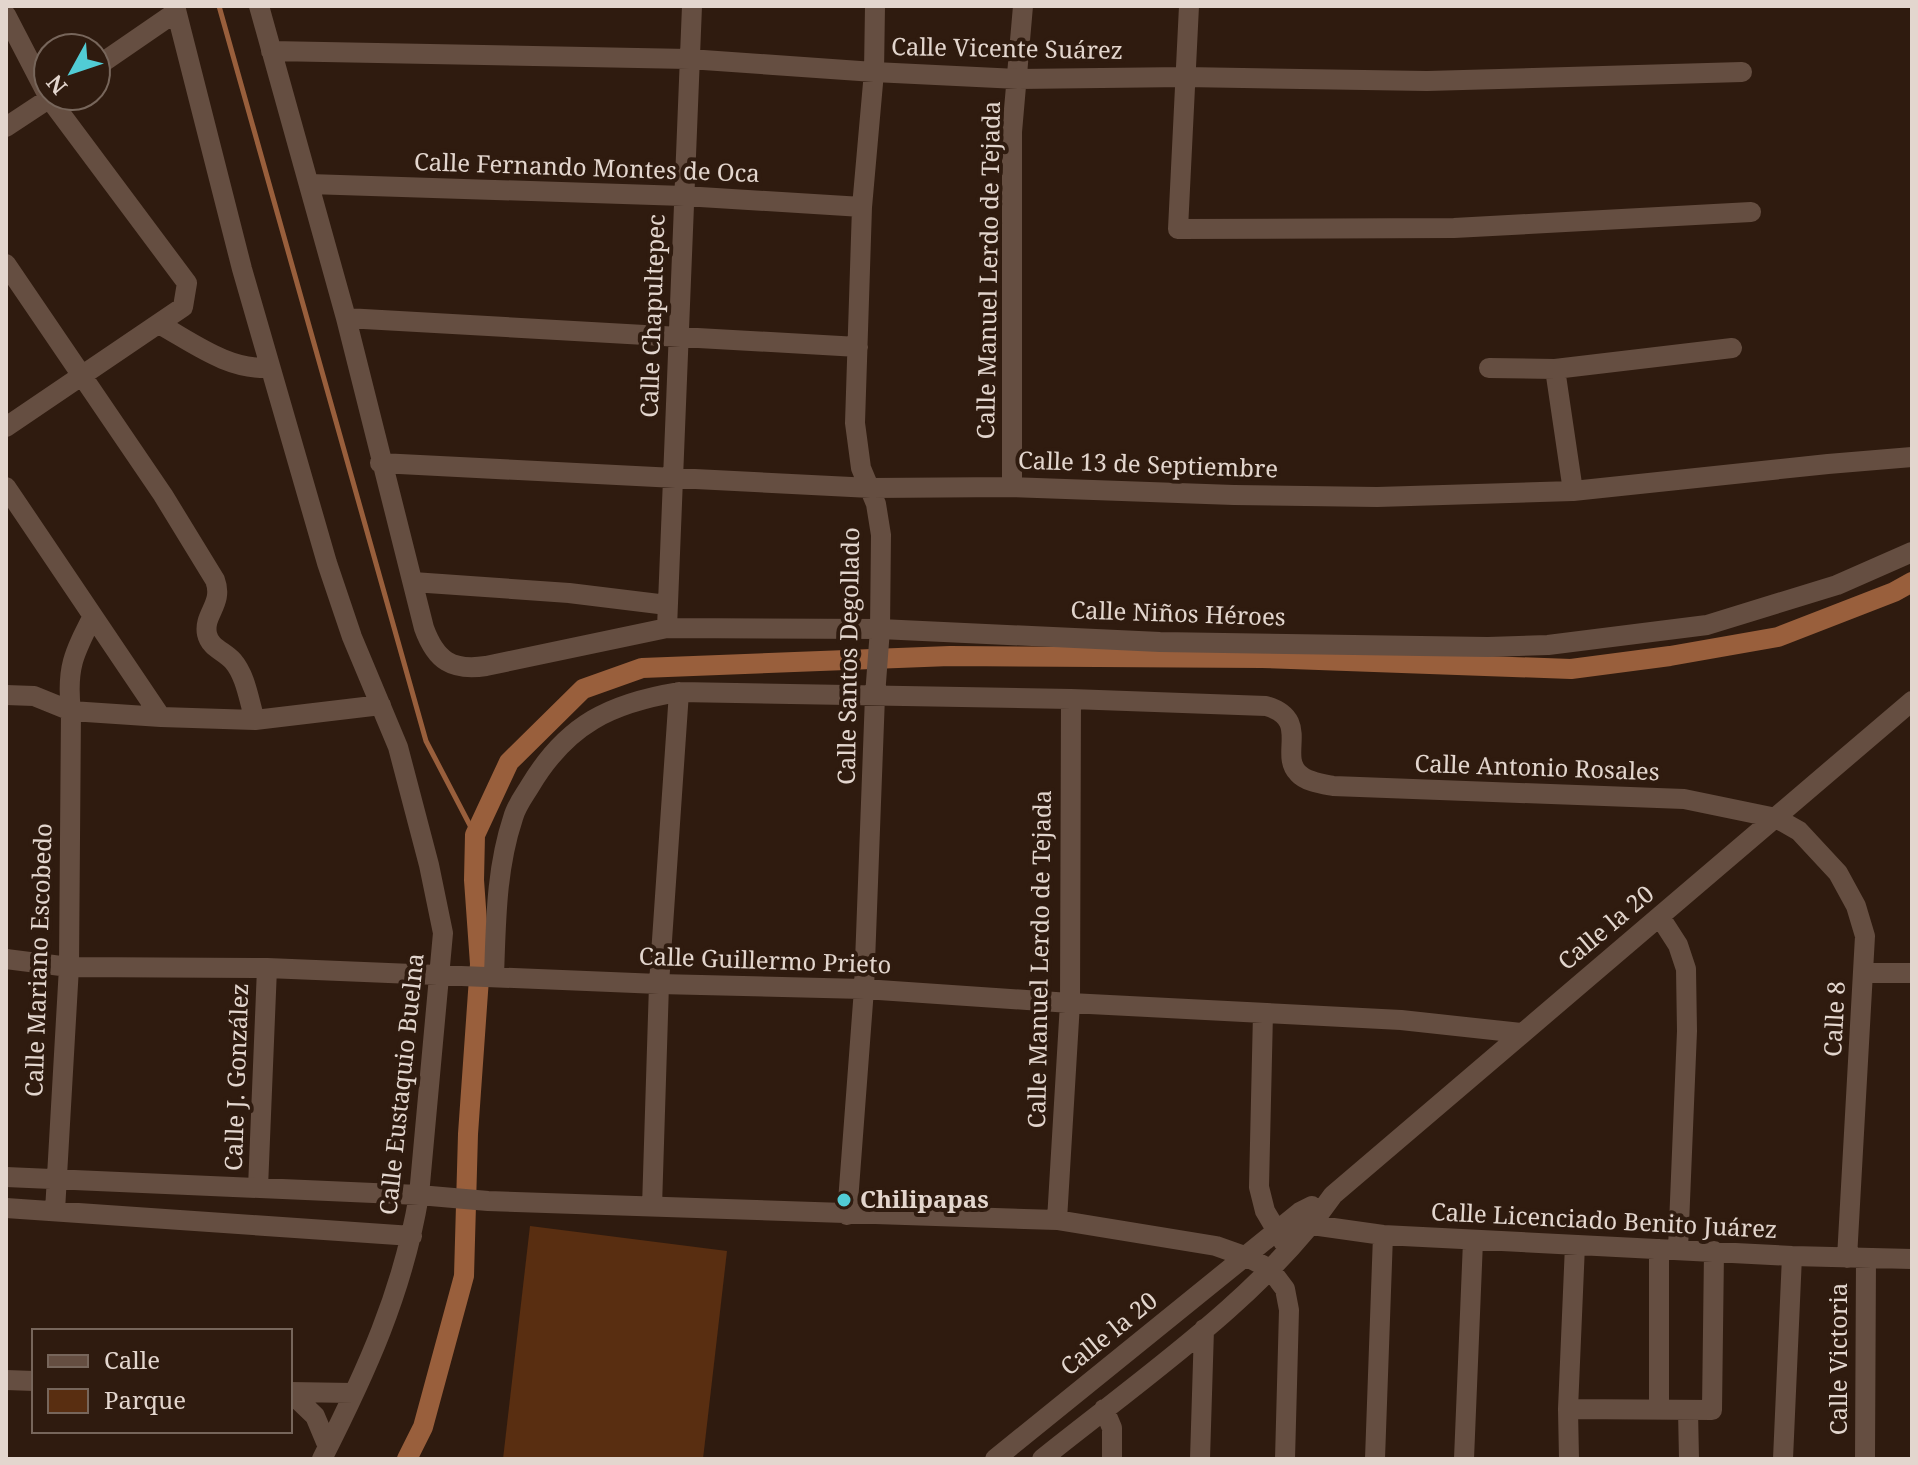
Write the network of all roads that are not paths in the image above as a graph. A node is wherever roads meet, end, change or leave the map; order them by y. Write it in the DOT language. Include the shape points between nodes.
graph roads {
  1 [pos="259,6"];
  2 [pos="692,6"];
  3 [pos="875,6"];
  4 [pos="1023,6"];
  5 [pos="1189,6"];
  6 [pos="176,9"];
  7 [pos="6,15"];
  8 [pos="271,51"];
  9 [pos="112,55"];
  10 [pos="689,59"];
  11 [pos="32,62"];
  12 [pos="874,72"];
  13 [pos="1742,72"];
  14 [pos="1185,77"];
  15 [pos="1018,79"];
  16 [pos="32,110"];
  17 [pos="62,112"];
  18 [pos="6,127"];
  19 [pos="309,184"];
  20 [pos="684,196"];
  21 [pos="862,207"];
  22 [pos="1751,212"];
  23 [pos="6,264"];
  24 [pos="346,318"];
  25 [pos="159,324"];
  26 [pos="678,336"];
  27 [pos="858,347"];
  28 [pos="1732,348"];
  29 [pos="270,368"];
  30 [pos="1489,368"];
  31 [pos="1555,369"];
  32 [pos="83,377"];
  33 [pos="6,427"];
  34 [pos="1912,457"];
  35 [pos="380,463"];
  36 [pos="673,477"];
  37 [pos="6,487"];
  38 [pos="1012,487"];
  39 [pos="871,488"];
  40 [pos="1573,491"];
  41 [pos="1912,552"];
  42 [pos="413,582"];
  43 [pos="667,605"];
  44 [pos="93,616"];
  45 [pos="667,628"];
  46 [pos="880,636"];
  47 [pos="875,691"];
  48 [pos="679,692"];
  49 [pos="6,695"];
  50 [pos="1071,699"];
  51 [pos="1912,701"];
  52 [pos="381,705"];
  53 [pos="71,711"];
  54 [pos="161,717"];
  55 [pos="255,720"];
  56 [pos="1776,818"];
  57 [pos="1660,917"];
  58 [pos="6,959"];
  59 [pos="69,967"];
  60 [pos="267,968"];
  61 [pos="1864,973"];
  62 [pos="1912,973"];
  63 [pos="443,975"];
  64 [pos="491,976"];
  65 [pos="659,984"];
  66 [pos="864,989"];
  67 [pos="1070,1003"];
  68 [pos="1263,1013"];
  69 [pos="1521,1033"];
  70 [pos="6,1177"];
  71 [pos="56,1179"];
  72 [pos="258,1188"];
  73 [pos="425,1196"];
  74 [pos="652,1207"];
  75 [pos="6,1208"];
  76 [pos="55,1211"];
  77 [pos="847,1215"];
  78 [pos="1306,1218"];
  79 [pos="1057,1220"];
  80 [pos="1276,1232"];
  81 [pos="1383,1235"];
  82 [pos="412,1236"];
  83 [pos="1473,1241"];
  84 [pos="1575,1245"];
  85 [pos="1289,1249"];
  86 [pos="1669,1249"];
  87 [pos="1714,1251"];
  88 [pos="1792,1256"];
  89 [pos="1247,1257"];
  90 [pos="1856,1258"];
  91 [pos="1912,1259"];
  92 [pos="1270,1269"];
  93 [pos="1204,1329"];
  94 [pos="6,1380"];
  95 [pos="32,1381"];
  96 [pos="292,1392"];
  97 [pos="353,1393"];
  98 [pos="292,1394"];
  99 [pos="1104,1409"];
  100 [pos="1568,1409"];
  101 [pos="1659,1410"];
  102 [pos="1688,1410"];
  103 [pos="325,1453"];
  104 [pos="995,1459"];
  105 [pos="1042,1459"];
  106 [pos="1112,1459"];
  107 [pos="1200,1459"];
  108 [pos="1285,1459"];
  109 [pos="1375,1459"];
  110 [pos="1464,1459"];
  111 [pos="1569,1459"];
  112 [pos="1689,1459"];
  113 [pos="1783,1459"];
  114 [pos="1865,1459"];
  1 -- 8 [label="street"];
  2 -- 10 [label="street, Calle Chapultepec"];
  3 -- 12 [label="street, Calle Santos Degollado"];
  4 -- 15 [label="street, Calle Manuel Lerdo de Tejada"];
  5 -- 14 [label="street"];
  6 -- 9 [label="street"];
  6 -- 29 [label="street, Calle Eustaquio Buelna"];
  7 -- 11 [label="street"];
  8 -- 10 [label="street, Calle Vicente Suárez"];
  8 -- 19 [label="street"];
  10 -- 12 [label="street, Calle Vicente Suárez"];
  10 -- 20 [label="street, Calle Chapultepec"];
  12 -- 15 [label="street, Calle Vicente Suárez"];
  12 -- 21 [label="street, Calle Santos Degollado"];
  13 -- 14 [label="street, Calle Vicente Suárez" via="1427,81"];
  14 -- 15 [label="street, Calle Vicente Suárez"];
  14 -- 22 [label="street" via="1178,229 1454,228"];
  15 -- 38 [label="street, Calle Manuel Lerdo de Tejada" via="1012,132"];
  16 -- 18 [label="street"];
  17 -- 25 [label="street" via="187,283 183,307"];
  19 -- 20 [label="street, Calle Fernando Montes de Oca"];
  19 -- 24 [label="street"];
  20 -- 21 [label="street, Calle Fernando Montes de Oca"];
  20 -- 26 [label="street, Calle Chapultepec"];
  21 -- 27 [label="street, Calle Santos Degollado"];
  23 -- 32 [label="street"];
  24 -- 26 [label="street"];
  24 -- 35 [label="street"];
  25 -- 29 [label="street" via="221,360 249,369"];
  25 -- 32 [label="street"];
  26 -- 27 [label="street"];
  26 -- 36 [label="street, Calle Chapultepec"];
  27 -- 39 [label="street, Calle Santos Degollado" via="856,446"];
  28 -- 31 [label="street"];
  29 -- 52 [label="street, Calle Eustaquio Buelna" via="327,563"];
  30 -- 31 [label="street"];
  31 -- 40 [label="street"];
  32 -- 33 [label="street"];
  32 -- 55 [label="street" via="215,580 219,595 206,630 209,641 240,669"];
  34 -- 40 [label="street, Calle 13 de Septiembre"];
  35 -- 36 [label="street, Calle 13 de Septiembre"];
  35 -- 42 [label="street"];
  36 -- 39 [label="street, Calle 13 de Septiembre"];
  36 -- 43 [label="street, Calle Chapultepec"];
  37 -- 44 [label="street"];
  38 -- 39 [label="street, Calle 13 de Septiembre"];
  38 -- 40 [label="street, Calle 13 de Septiembre" via="1377,497"];
  39 -- 46 [label="street, Calle Santos Degollado" via="881,535"];
  41 -- 46 [label="street, Calle Niños Héroes" via="1837,585 1707,625 1548,645"];
  42 -- 43 [label="street"];
  42 -- 45 [label="street, Calle Niños Héroes" via="424,628 437,653 465,669"];
  43 -- 45 [label="street, Calle Chapultepec"];
  44 -- 53 [label="street, Calle Mariano Escobedo" via="75,651 68,682"];
  44 -- 54 [label="street"];
  45 -- 46 [label="street, Calle Niños Héroes"];
  46 -- 47 [label="street, Calle Santos Degollado"];
  47 -- 48 [label="street"];
  47 -- 50 [label="street"];
  47 -- 66 [label="street, Calle Santos Degollado"];
  48 -- 64 [label="street" via="608,711 572,734 546,760 514,814 505,847"];
  48 -- 65 [label="street"];
  49 -- 53 [label="street" via="34,696"];
  50 -- 56 [label="street, Calle Antonio Rosales" via="1266,706 1285,715 1297,773 1333,786 1684,799"];
  50 -- 67 [label="street, Calle Manuel Lerdo de Tejada"];
  51 -- 56 [label="street, Calle la 20"];
  52 -- 55 [label="street"];
  52 -- 63 [label="street, Calle Eustaquio Buelna" via="398,747 429,865 443,933"];
  53 -- 54 [label="street"];
  53 -- 59 [label="street, Calle Mariano Escobedo"];
  54 -- 55 [label="street"];
  56 -- 57 [label="street, Calle la 20"];
  56 -- 61 [label="street, Calle 8" via="1799,831 1838,873 1865,936"];
  57 -- 69 [label="street, Calle la 20"];
  57 -- 86 [label="street" via="1686,969 1687,1031"];
  58 -- 59 [label="street, Calle Guillermo Prieto"];
  59 -- 60 [label="street, Calle Guillermo Prieto"];
  59 -- 71 [label="street, Calle Mariano Escobedo"];
  60 -- 63 [label="street, Calle Guillermo Prieto"];
  60 -- 72 [label="street, Calle J. González"];
  61 -- 62 [label="street"];
  61 -- 90 [label="street, Calle 8"];
  63 -- 64 [label="street, Calle Guillermo Prieto"];
  63 -- 73 [label="street, Calle Eustaquio Buelna"];
  64 -- 65 [label="street, Calle Guillermo Prieto"];
  65 -- 66 [label="street, Calle Guillermo Prieto"];
  65 -- 74 [label="street"];
  66 -- 67 [label="street, Calle Guillermo Prieto"];
  66 -- 77 [label="street, Calle Santos Degollado"];
  67 -- 68 [label="street, Calle Guillermo Prieto"];
  67 -- 79 [label="street, Calle Manuel Lerdo de Tejada"];
  68 -- 69 [label="street, Calle Guillermo Prieto"];
  68 -- 80 [label="street" via="1259,1187"];
  69 -- 78 [label="street, Calle la 20"];
  70 -- 71 [label="street"];
  71 -- 72 [label="street"];
  71 -- 76 [label="street, Calle Mariano Escobedo"];
  72 -- 73 [label="street"];
  73 -- 74 [label="street"];
  73 -- 82 [label="street, Calle Eustaquio Buelna"];
  74 -- 77 [label="street"];
  75 -- 76 [label="street"];
  76 -- 82 [label="street"];
  77 -- 79 [label="street"];
  78 -- 80 [label="street, Calle la 20"];
  78 -- 81 [label="street, Calle Licenciado Benito Juárez"];
  78 -- 85 [label="street, Calle la 20"];
  79 -- 89 [label="street" via="1216,1246"];
  80 -- 85 [label="street"];
  80 -- 89 [label="street, Calle la 20"];
  81 -- 83 [label="street, Calle Licenciado Benito Juárez"];
  81 -- 109 [label="street"];
  82 -- 97 [label="street, Calle Eustaquio Buelna" via="390,1313"];
  83 -- 84 [label="street, Calle Licenciado Benito Juárez"];
  83 -- 110 [label="street"];
  84 -- 86 [label="street, Calle Licenciado Benito Juárez"];
  84 -- 100 [label="street"];
  85 -- 92 [label="street, Calle la 20"];
  86 -- 87 [label="street, Calle Licenciado Benito Juárez"];
  86 -- 101 [label="street"];
  87 -- 88 [label="street, Calle Licenciado Benito Juárez"];
  87 -- 102 [label="street" via="1712,1410"];
  88 -- 90 [label="street, Calle Licenciado Benito Juárez"];
  88 -- 113 [label="street"];
  89 -- 92 [label="street"];
  89 -- 104 [label="street, Calle la 20"];
  90 -- 91 [label="street, Calle Licenciado Benito Juárez"];
  90 -- 114 [label="street, Calle Victoria"];
  92 -- 93 [label="street, Calle la 20"];
  92 -- 108 [label="street" via="1285,1289 1289,1310"];
  93 -- 99 [label="street, Calle la 20"];
  93 -- 107 [label="street"];
  94 -- 95 [label="street"];
  96 -- 97 [label="street"];
  97 -- 103 [label="street, Calle Eustaquio Buelna"];
  98 -- 103 [label="street" via="315,1416"];
  99 -- 105 [label="street, Calle la 20"];
  99 -- 106 [label="street" via="1112,1428"];
  100 -- 101 [label="street"];
  100 -- 111 [label="street"];
  101 -- 102 [label="street"];
  102 -- 112 [label="street"];
}
